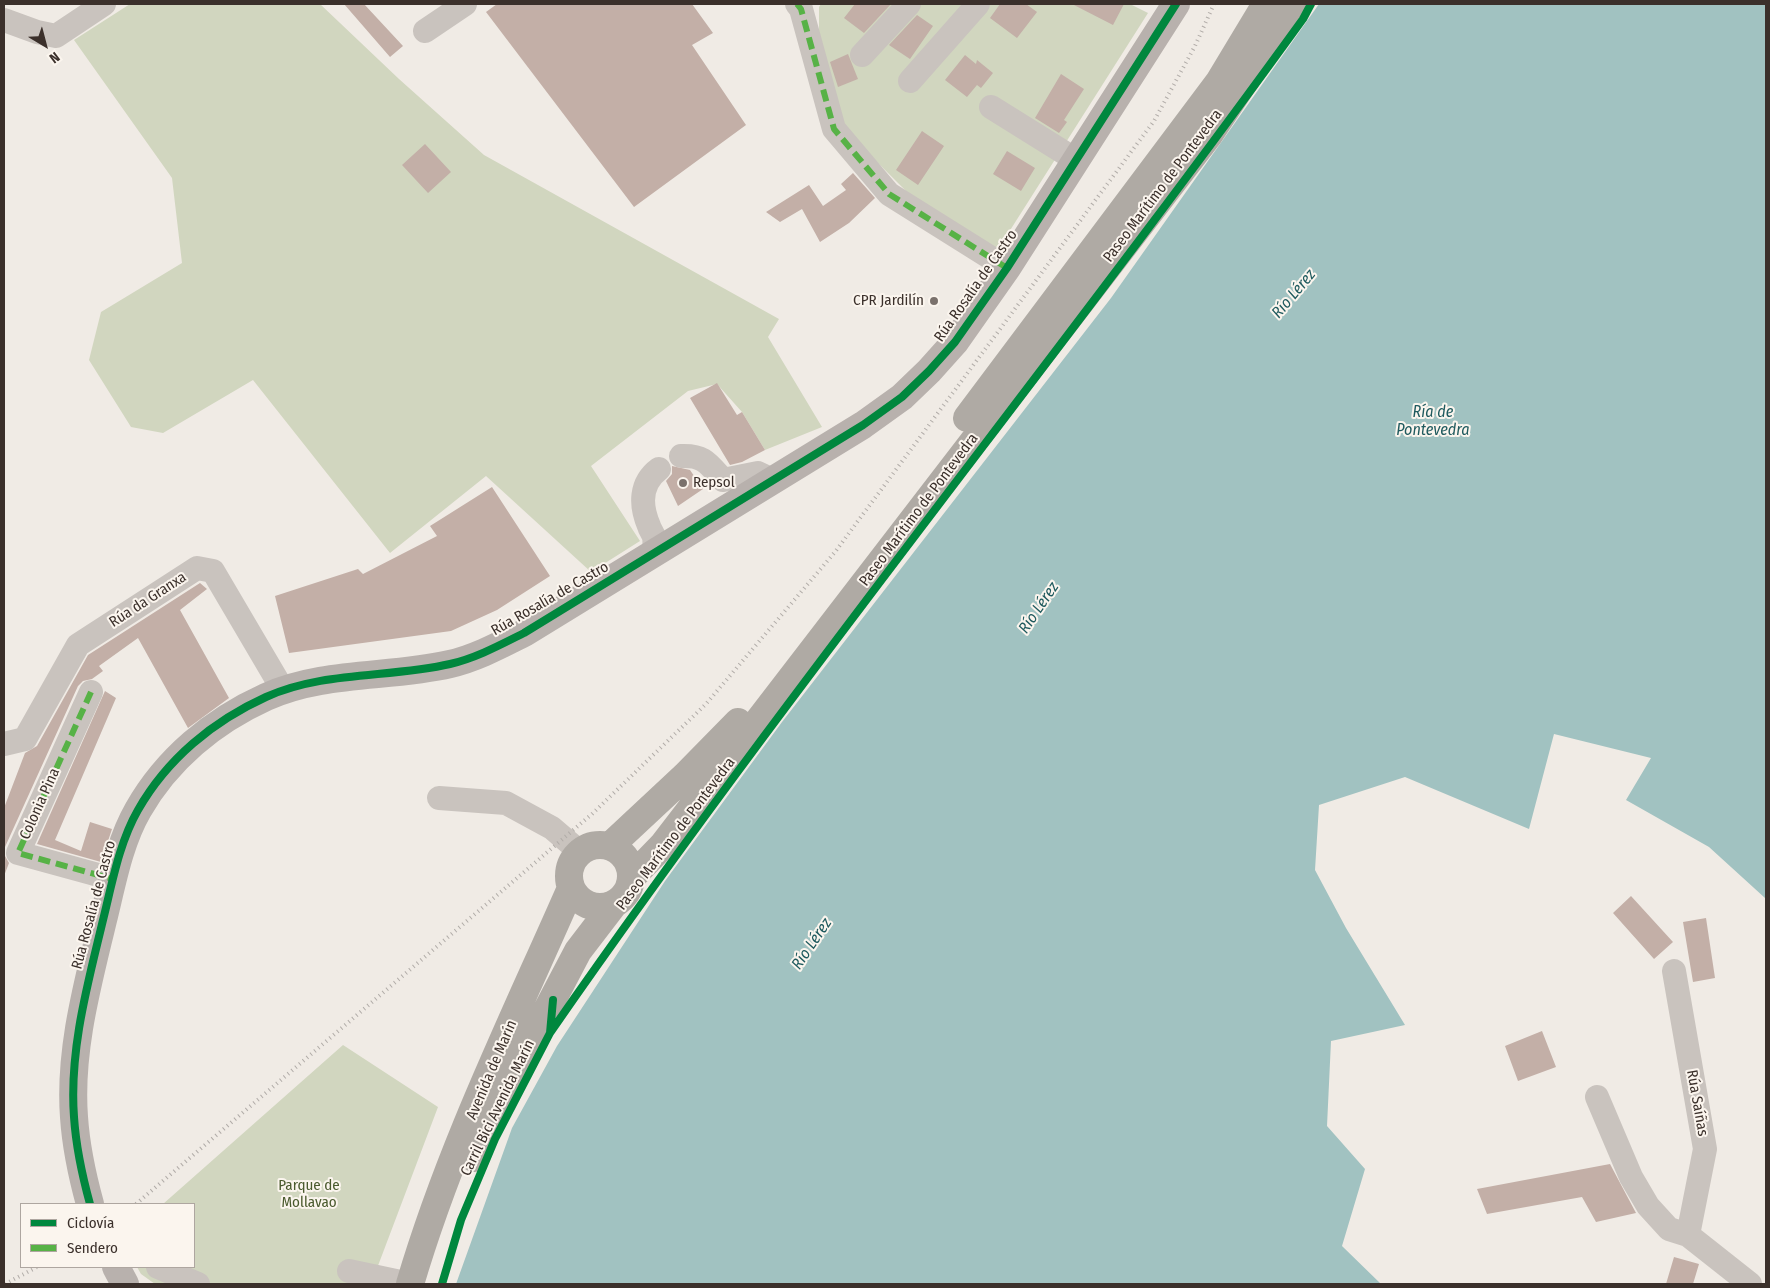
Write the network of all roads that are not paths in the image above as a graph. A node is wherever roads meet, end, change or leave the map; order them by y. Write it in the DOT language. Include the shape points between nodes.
graph roads {
  1 [pos="104,4"];
  2 [pos="465,4"];
  3 [pos="797,4"];
  4 [pos="909,4"];
  5 [pos="978,4"];
  6 [pos="1176,4"];
  7 [pos="1266,4"];
  8 [pos="1292,4"];
  9 [pos="4,20"];
  10 [pos="425,31"];
  11 [pos="862,55"];
  12 [pos="910,80"];
  13 [pos="991,107"];
  14 [pos="1076,160"];
  15 [pos="1007,268"];
  16 [pos="680,456"];
  17 [pos="659,469"];
  18 [pos="773,480"];
  19 [pos="654,553"];
  20 [pos="283,690"];
  21 [pos="91,692"];
  22 [pos="4,744"];
  23 [pos="439,798"];
  24 [pos="610,846"];
  25 [pos="580,852"];
  26 [pos="631,878"];
  27 [pos="113,879"];
  28 [pos="571,888"];
  29 [pos="614,904"];
  30 [pos="1674,971"];
  31 [pos="1597,1096"];
  32 [pos="90,1203"];
  33 [pos="1688,1235"];
  34 [pos="116,1268"];
  35 [pos="160,1268"];
  36 [pos="349,1271"];
  37 [pos="124,1284"];
  38 [pos="198,1284"];
  39 [pos="410,1284"];
  40 [pos="430,1284"];
  41 [pos="1750,1284"];
  1 -- 9 [label="street" via="56,36"];
  2 -- 10 [label="street"];
  3 -- 15 [label="street" via="802,9 834,129 889,194"];
  4 -- 11 [label="street"];
  5 -- 12 [label="street"];
  6 -- 14 [label="main road, Rúa Rosalía de Castro"];
  7 -- 24 [label="highway" via="1213,89 753,704 711,750"];
  8 -- 26 [label="highway" via="1209,135 663,845"];
  13 -- 14 [label="street"];
  14 -- 15 [label="main road, Rúa Rosalía de Castro"];
  15 -- 18 [label="main road, Rúa Rosalía de Castro" via="955,342 902,397"];
  16 -- 18 [label="street" via="696,456 708,462 723,480 758,473"];
  17 -- 19 [label="street" via="648,477 644,488 643,505 654,538"];
  18 -- 19 [label="main road, Rúa Rosalía de Castro"];
  19 -- 20 [label="main road, Rúa Rosalía de Castro" via="524,633 484,652 450,664 297,685"];
  20 -- 22 [label="street, Rúa da Granxa" via="213,571 197,568 78,646 26,740"];
  20 -- 27 [label="main road, Rúa Rosalía de Castro" via="233,714 180,754 137,811"];
  21 -- 27 [label="street, Colonia Pina" via="18,853"];
  23 -- 25 [label="street" via="506,802 552,828"];
  24 -- 25 [label="highway" via="599,844"];
  24 -- 26 [label="highway" via="626,858"];
  25 -- 28 [label="highway" via="570,868"];
  26 -- 29 [label="highway" via="626,893"];
  27 -- 32 [label="main road, Rúa Rosalía de Castro" via="79,1028 74,1081 79,1164"];
  28 -- 29 [label="highway" via="584,903"];
  28 -- 39 [label="highway, Avenida de Marín" via="487,1078 424,1237"];
  29 -- 40 [label="highway, Avenida de Marín" via="578,951 504,1094 460,1190"];
  30 -- 33 [label="street, Rúa Saíñas" via="1705,1149"];
  31 -- 33 [label="street" via="1631,1176 1648,1206 1669,1229"];
  33 -- 41 [label="street"];
  34 -- 37 [label="main road"];
  35 -- 38 [label="street"];
  36 -- 39 [label="street"];
}
